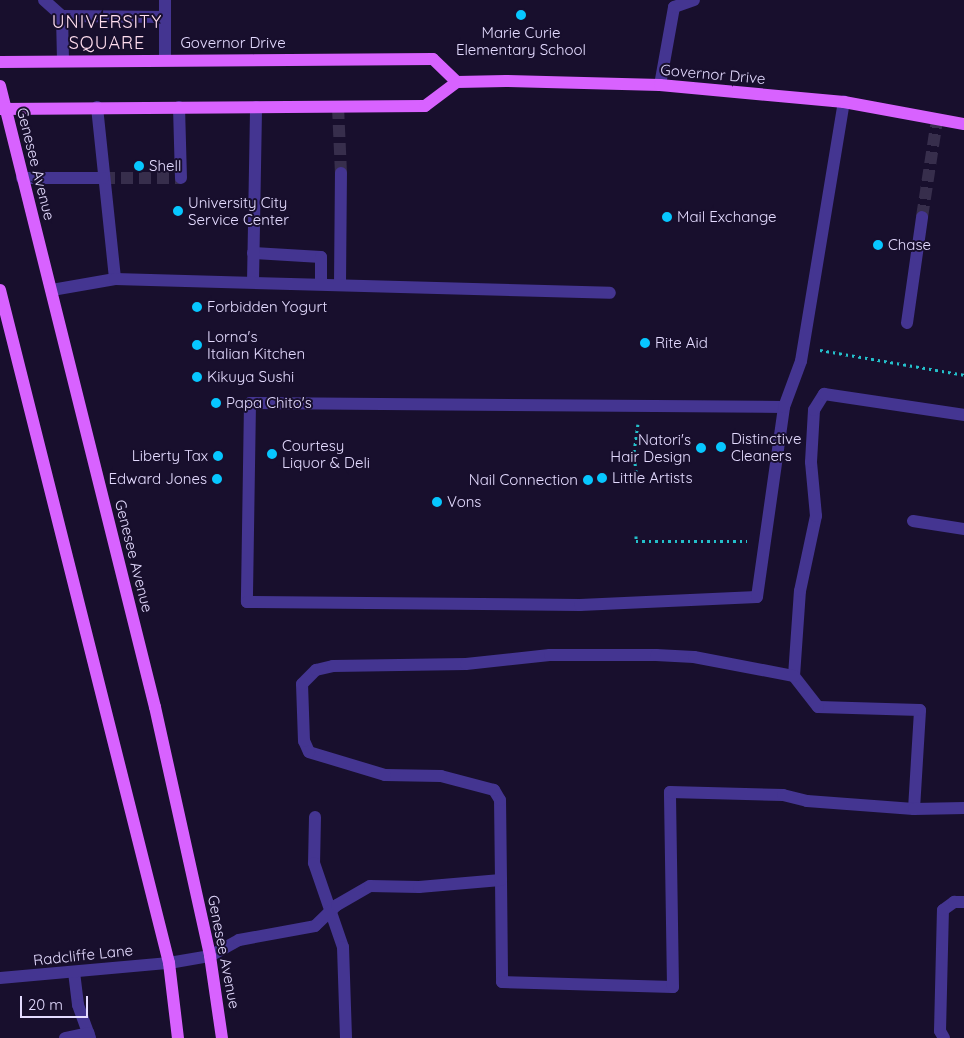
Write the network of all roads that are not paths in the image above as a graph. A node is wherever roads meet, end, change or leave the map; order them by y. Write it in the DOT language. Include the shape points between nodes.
graph roads {
  1 [pos="44,0"];
  2 [pos="165,0"];
  3 [pos="694,0"];
  4 [pos="62,16"];
  5 [pos="165,17"];
  6 [pos="165,59"];
  7 [pos="63,60"];
  8 [pos="0,62"];
  9 [pos="457,82"];
  10 [pos="660,85"];
  11 [pos="0,86"];
  12 [pos="844,102"];
  13 [pos="97,107"];
  14 [pos="179,107"];
  15 [pos="256,107"];
  16 [pos="3,109"];
  17 [pos="964,124"];
  18 [pos="341,173"];
  19 [pos="22,178"];
  20 [pos="103,178"];
  21 [pos="181,178"];
  22 [pos="922,217"];
  23 [pos="253,254"];
  24 [pos="115,280"];
  25 [pos="252,282"];
  26 [pos="321,284"];
  27 [pos="340,284"];
  28 [pos="0,290"];
  29 [pos="52,290"];
  30 [pos="610,293"];
  31 [pos="907,323"];
  32 [pos="784,407"];
  33 [pos="964,415"];
  34 [pos="913,521"];
  35 [pos="964,529"];
  36 [pos="794,676"];
  37 [pos="964,808"];
  38 [pos="914,809"];
  39 [pos="315,816"];
  40 [pos="501,880"];
  41 [pos="964,902"];
  42 [pos="329,912"];
  43 [pos="210,956"];
  44 [pos="169,963"];
  45 [pos="74,972"];
  46 [pos="0,978"];
  47 [pos="89,1036"];
  48 [pos="65,1038"];
  49 [pos="178,1038"];
  50 [pos="222,1038"];
  51 [pos="346,1038"];
  52 [pos="944,1038"];
  1 -- 4 [label="street"];
  2 -- 5 [label="street"];
  3 -- 10 [label="street" via="674,7"];
  4 -- 5 [label="street"];
  4 -- 7 [label="street"];
  5 -- 6 [label="street"];
  6 -- 7 [label="main road, Governor Drive"];
  6 -- 9 [label="main road, Governor Drive" via="433,59"];
  7 -- 8 [label="main road, Governor Drive"];
  9 -- 10 [label="main road, Governor Drive"];
  9 -- 15 [label="main road" via="425,106"];
  10 -- 12 [label="main road, Governor Drive"];
  11 -- 16 [label="main road, Genesee Avenue"];
  12 -- 17 [label="main road, Governor Drive"];
  12 -- 32 [label="street" via="801,361"];
  13 -- 14 [label="main road"];
  13 -- 16 [label="main road"];
  13 -- 20 [label="street"];
  14 -- 15 [label="main road"];
  14 -- 21 [label="street"];
  15 -- 23 [label="street"];
  16 -- 19 [label="main road, Genesee Avenue"];
  18 -- 27 [label="street"];
  19 -- 20 [label="street"];
  19 -- 29 [label="main road, Genesee Avenue"];
  20 -- 24 [label="street"];
  22 -- 31 [label="street"];
  23 -- 25 [label="street"];
  23 -- 26 [label="street" via="321,257"];
  24 -- 25 [label="street"];
  24 -- 29 [label="street"];
  25 -- 26 [label="street"];
  26 -- 27 [label="street"];
  27 -- 30 [label="street"];
  28 -- 44 [label="main road"];
  29 -- 43 [label="main road, Genesee Avenue" via="154,707"];
  32 -- 32 [label="street" via="250,403 247,602 580,606 757,597"];
  33 -- 36 [label="street" via="824,394 814,410 811,462 816,516 800,591"];
  34 -- 35 [label="street"];
  36 -- 38 [label="street" via="818,707 920,710"];
  36 -- 40 [label="street" via="694,658 550,655 466,664 333,666 316,670 302,684 304,741 308,752 385,776 442,776 494,790 500,800"];
  37 -- 38 [label="street"];
  38 -- 40 [label="street" via="807,801 783,795 670,792 673,987 502,982"];
  39 -- 42 [label="street" via="314,863"];
  40 -- 42 [label="street, Radcliffe Lane" via="428,886 370,886"];
  41 -- 52 [label="street" via="954,902 943,910 940,1031"];
  42 -- 43 [label="street, Radcliffe Lane" via="315,926 239,940"];
  42 -- 51 [label="street" via="343,947"];
  43 -- 44 [label="street, Radcliffe Lane"];
  43 -- 50 [label="main road, Genesee Avenue"];
  44 -- 45 [label="street, Radcliffe Lane"];
  44 -- 49 [label="main road"];
  45 -- 46 [label="street, Radcliffe Lane"];
  45 -- 47 [label="street" via="78,1005"];
  47 -- 48 [label="street"];
}
